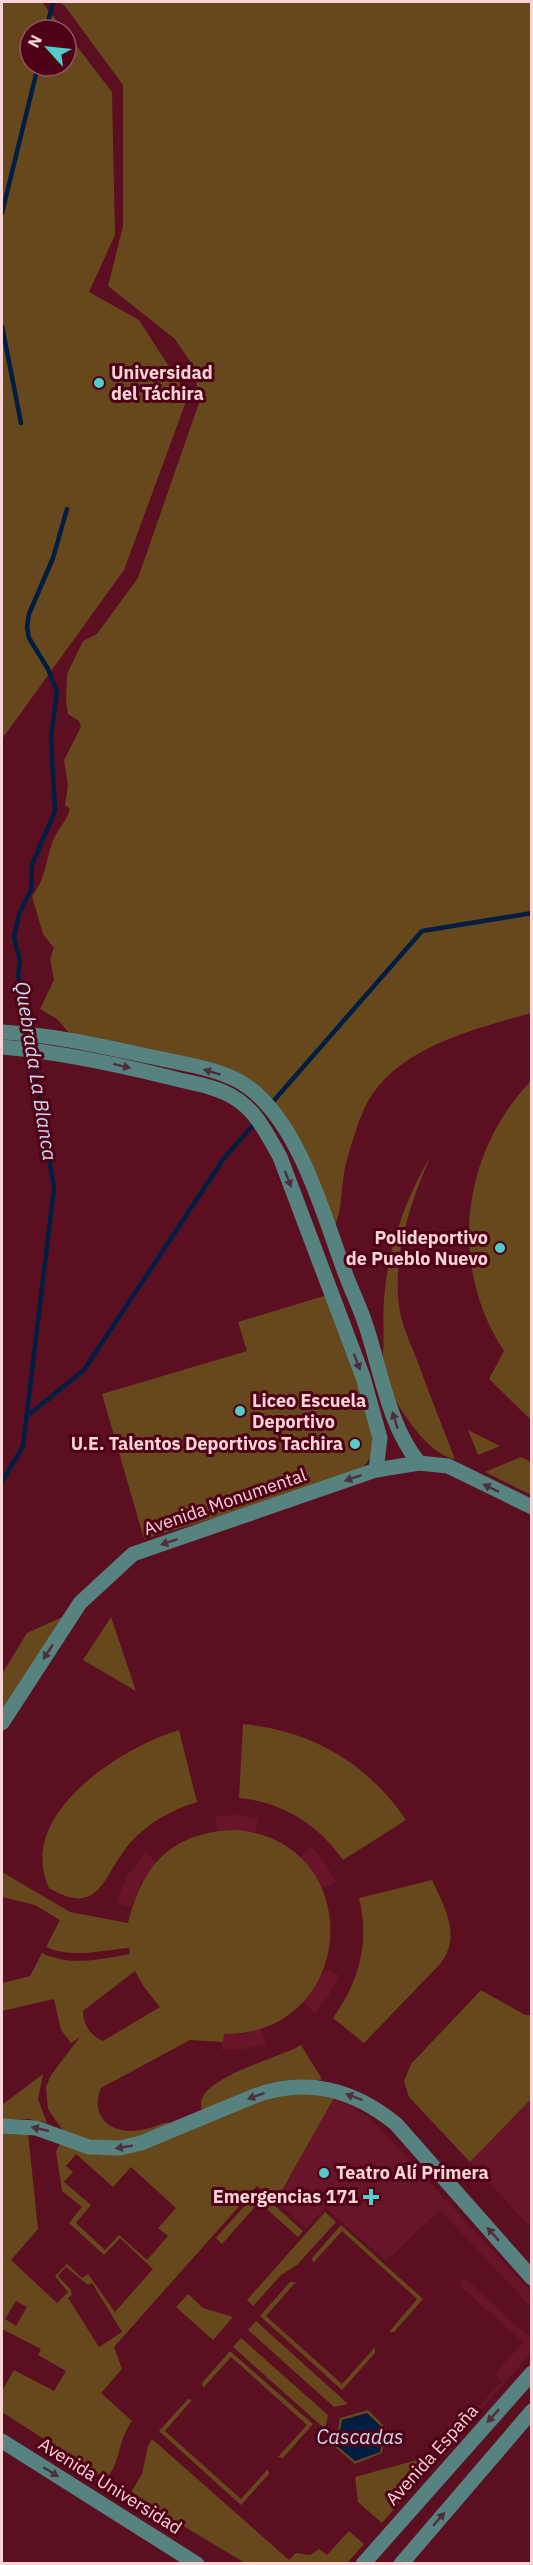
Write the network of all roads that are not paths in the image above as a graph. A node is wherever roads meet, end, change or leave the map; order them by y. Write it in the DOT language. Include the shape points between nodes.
graph roads {
  1 [pos="2,1032"];
  2 [pos="2,1047"];
  3 [pos="256,1105"];
  4 [pos="349,1285"];
  5 [pos="331,1292"];
  6 [pos="419,1463"];
  7 [pos="376,1470"];
  8 [pos="531,1507"];
  9 [pos="2,1723"];
  10 [pos="2,2126"];
  11 [pos="531,2278"];
  12 [pos="531,2373"];
  13 [pos="531,2411"];
  14 [pos="2,2441"];
  15 [pos="197,2564"];
  16 [pos="363,2564"];
  17 [pos="401,2564"];
  3 -- 1 [label="street, one-way" via="248,1086 215,1073 77,1041"];
  2 -- 3 [label="street, one-way" via="113,1064 208,1087"];
  3 -- 4 [label="street" via="275,1115 304,1167"];
  3 -- 5 [label="street, one-way"];
  4 -- 5 [label="street"];
  6 -- 4 [label="street, one-way" via="398,1430 364,1320"];
  5 -- 7 [label="street, one-way" via="363,1377 380,1438"];
  6 -- 7 [label="street, Avenida Monumental"];
  8 -- 6 [label="street, Avenida Monumental, one-way" via="448,1466"];
  7 -- 9 [label="street, Avenida Monumental, one-way" via="133,1554 80,1603"];
  11 -- 10 [label="street, one-way" via="396,2124 381,2111 348,2094 316,2087 276,2089 141,2143 115,2149 85,2146 36,2128"];
  12 -- 16 [label="street, Avenida España, one-way"];
  17 -- 13 [label="street, one-way"];
  14 -- 15 [label="street, Avenida Universidad, one-way"];
}
